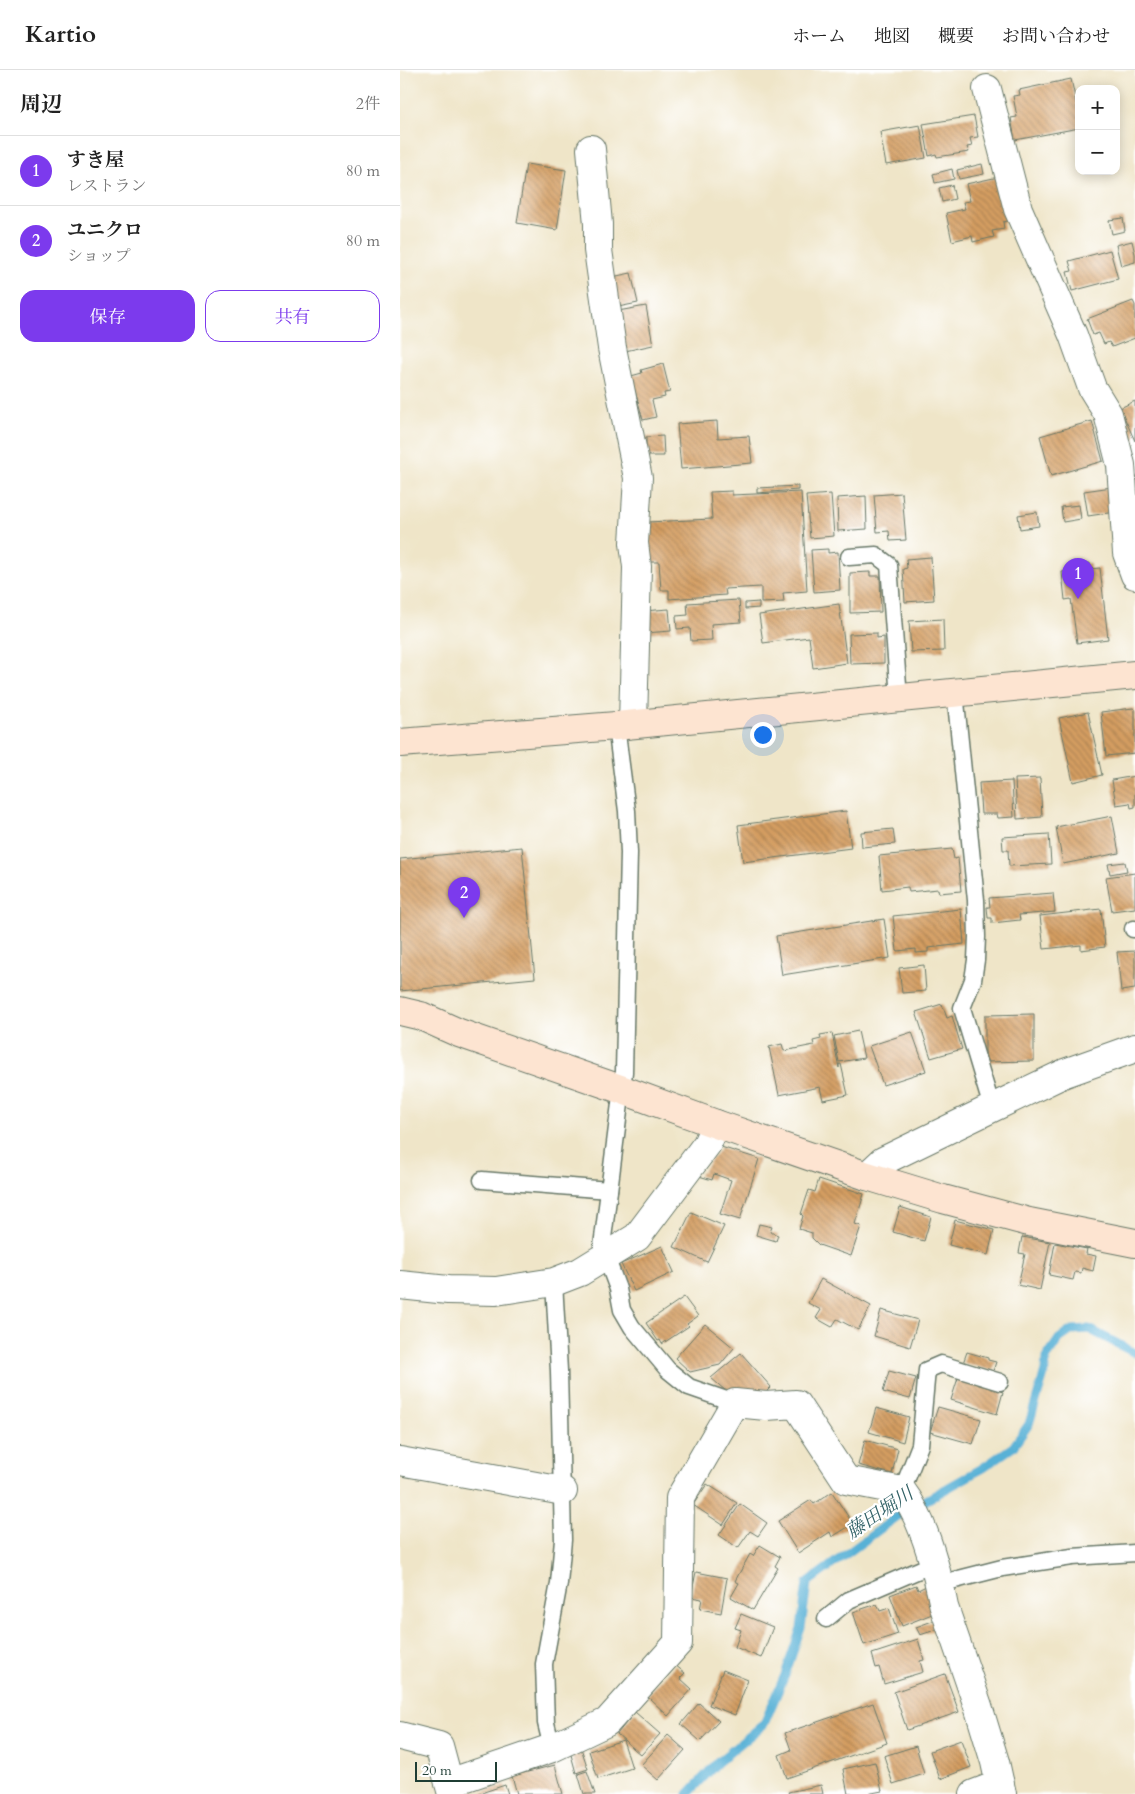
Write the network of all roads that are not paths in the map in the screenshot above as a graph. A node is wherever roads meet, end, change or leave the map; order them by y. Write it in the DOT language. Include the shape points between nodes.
graph roads {
  1 [pos="987,89"];
  2 [pos="591,149"];
  3 [pos="848,557"];
  4 [pos="1135,575"];
  5 [pos="1135,675"];
  6 [pos="956,692"];
  7 [pos="899,698"];
  8 [pos="624,725"];
  9 [pos="400,743"];
  10 [pos="400,1011"];
  11 [pos="1135,1048"];
  12 [pos="623,1090"];
  13 [pos="992,1108"];
  14 [pos="716,1124"];
  15 [pos="867,1176"];
  16 [pos="482,1180"];
  17 [pos="609,1190"];
  18 [pos="1135,1243"];
  19 [pos="606,1257"];
  20 [pos="554,1282"];
  21 [pos="400,1285"];
  22 [pos="1000,1382"];
  23 [pos="735,1404"];
  24 [pos="400,1461"];
  25 [pos="563,1491"];
  26 [pos="905,1495"];
  27 [pos="1135,1553"];
  28 [pos="936,1574"];
  29 [pos="826,1619"];
  30 [pos="400,1736"];
  31 [pos="552,1748"];
  32 [pos="451,1788"];
  33 [pos="1001,1789"];
  34 [pos="974,1794"];
  1 -- 4 [label="street" via="1018,209 1073,335 1092,388 1108,414 1121,465 1127,553"];
  2 -- 8 [label="street" via="598,250 612,348 638,478 634,543 637,566"];
  3 -- 7 [label="lane" via="876,555 889,565"];
  5 -- 6 [label="street"];
  6 -- 7 [label="street"];
  6 -- 13 [label="lane" via="977,938 973,980 962,1008"];
  7 -- 8 [label="street"];
  8 -- 9 [label="street"];
  8 -- 12 [label="lane" via="629,853"];
  10 -- 12 [label="street"];
  11 -- 13 [label="street" via="1065,1073"];
  12 -- 14 [label="street"];
  12 -- 17 [label="lane"];
  13 -- 15 [label="street" via="883,1161"];
  14 -- 15 [label="street"];
  14 -- 19 [label="street" via="706,1144 637,1237"];
  15 -- 18 [label="street" via="1029,1222"];
  16 -- 17 [label="lane"];
  17 -- 19 [label="lane" via="602,1246"];
  19 -- 20 [label="street"];
  19 -- 23 [label="lane" via="622,1310 668,1370 689,1387"];
  20 -- 21 [label="street" via="496,1290"];
  20 -- 25 [label="lane"];
  22 -- 26 [label="lane" via="941,1364 927,1370 920,1445"];
  23 -- 26 [label="street" via="796,1404 846,1480"];
  23 -- 31 [label="street" via="680,1498 678,1643 608,1722"];
  24 -- 25 [label="street"];
  25 -- 31 [label="lane" via="559,1584 544,1664 546,1723"];
  26 -- 28 [label="street" via="923,1531"];
  27 -- 28 [label="lane" via="1072,1557"];
  28 -- 29 [label="lane" via="848,1600"];
  28 -- 33 [label="street"];
  30 -- 32 [label="street" via="438,1746"];
  31 -- 32 [label="street"];
  33 -- 34 [label="street"];
}
